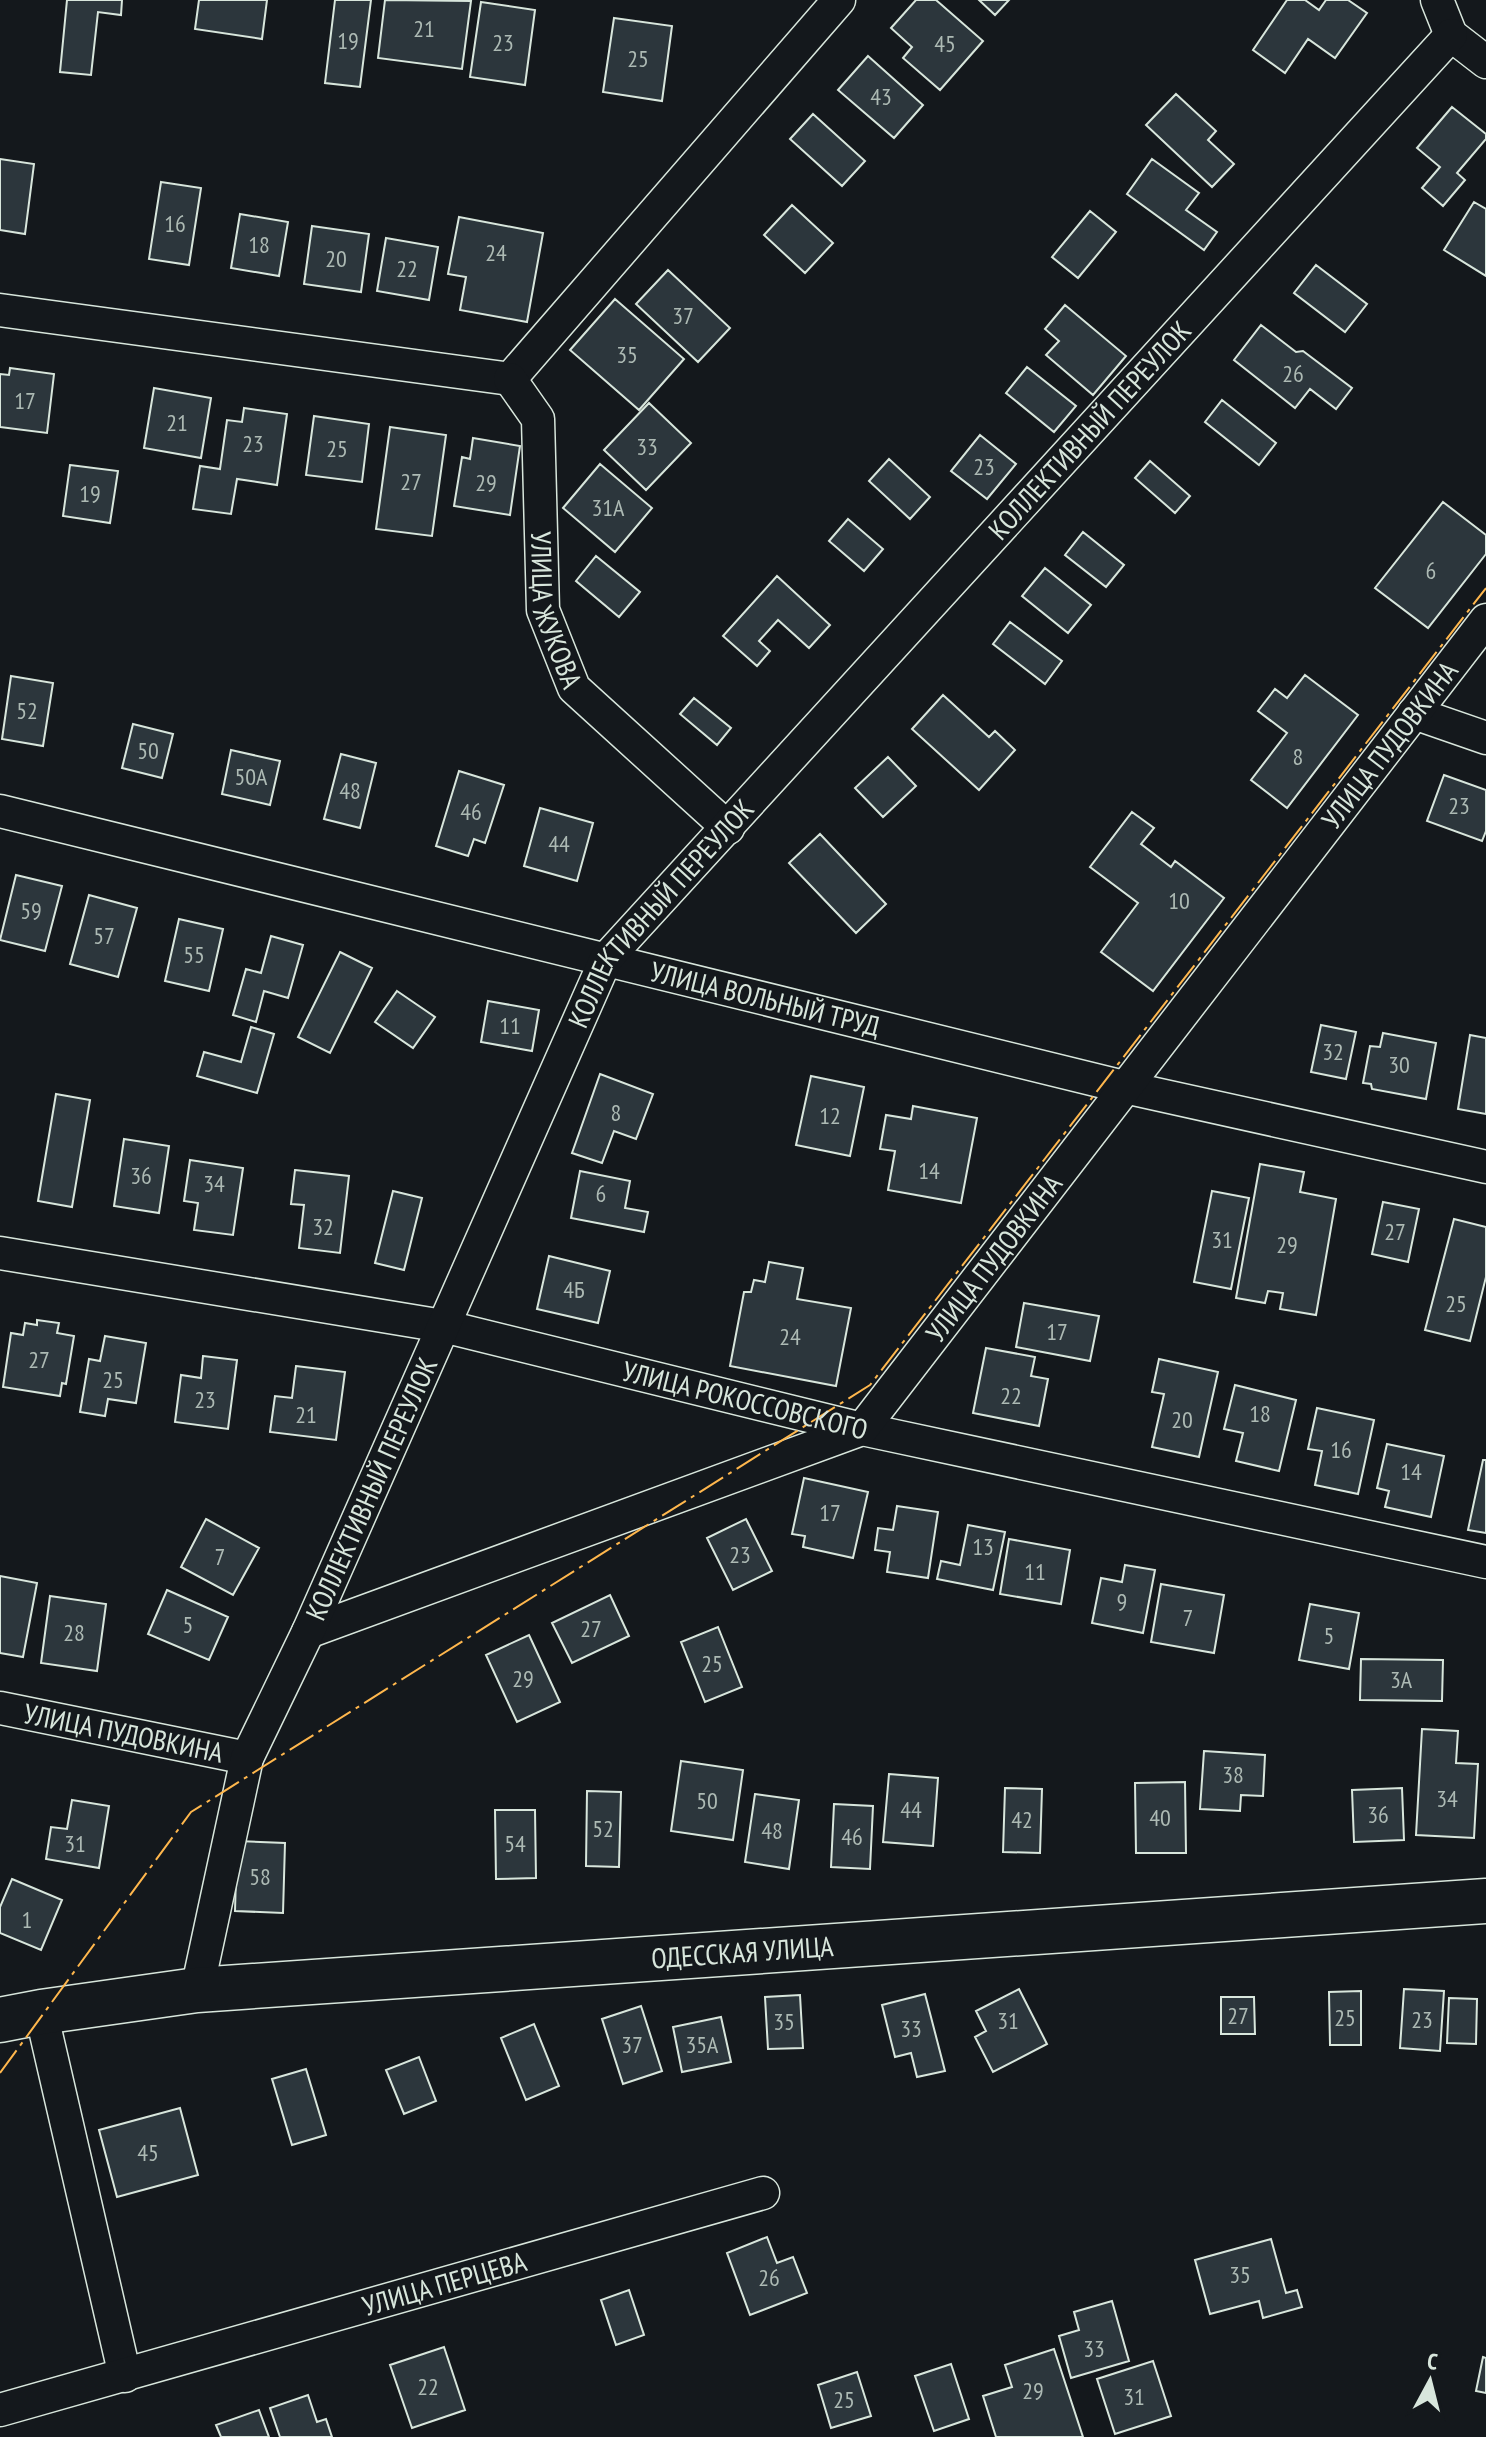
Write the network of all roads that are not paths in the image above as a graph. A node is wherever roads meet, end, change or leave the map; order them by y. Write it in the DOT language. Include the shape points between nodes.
graph roads {
  1 [pos="835,0"];
  2 [pos="1437,0"];
  3 [pos="1451,35"];
  4 [pos="1486,62"];
  5 [pos="0,310"];
  6 [pos="510,379"];
  7 [pos="1486,620"];
  8 [pos="1414,713"];
  9 [pos="1486,738"];
  10 [pos="0,811"];
  11 [pos="728,828"];
  12 [pos="606,959"];
  13 [pos="1124,1087"];
  14 [pos="1486,1167"];
  15 [pos="0,1253"];
  16 [pos="443,1326"];
  17 [pos="862,1429"];
  18 [pos="1486,1562"];
  19 [pos="308,1632"];
  20 [pos="0,1708"];
  21 [pos="247,1758"];
  22 [pos="1486,1901"];
  23 [pos="197,1990"];
  24 [pos="21,2016"];
  25 [pos="763,2193"];
  26 [pos="125,2376"];
  27 [pos="0,2410"];
  1 -- 6 [label="street"];
  2 -- 3 [label="street"];
  3 -- 4 [label="street"];
  3 -- 11 [label="street, КОЛЛЕКТИВНЫЙ ПЕРЕУЛОК"];
  5 -- 6 [label="street"];
  6 -- 11 [label="street, УЛИЦА ЖУКОВА" via="538,419 543,610 574,688"];
  7 -- 8 [label="street, УЛИЦА ПУДОВКИНА"];
  8 -- 9 [label="street"];
  8 -- 13 [label="street, УЛИЦА ПУДОВКИНА"];
  10 -- 12 [label="street, УЛИЦА ВОЛЬНЫЙ ТРУД"];
  11 -- 12 [label="street, КОЛЛЕКТИВНЫЙ ПЕРЕУЛОК"];
  12 -- 13 [label="street, УЛИЦА ВОЛЬНЫЙ ТРУД"];
  12 -- 16 [label="street, КОЛЛЕКТИВНЫЙ ПЕРЕУЛОК"];
  13 -- 14 [label="street, УЛИЦА ВОЛЬНЫЙ ТРУД"];
  13 -- 17 [label="street, УЛИЦА ПУДОВКИНА"];
  15 -- 16 [label="street, УЛИЦА РОКОССОВСКОГО"];
  16 -- 17 [label="street, УЛИЦА РОКОССОВСКОГО"];
  16 -- 19 [label="street, КОЛЛЕКТИВНЫЙ ПЕРЕУЛОК"];
  17 -- 18 [label="street, УЛИЦА РОКОССОВСКОГО"];
  17 -- 19 [label="street"];
  19 -- 21 [label="street, КОЛЛЕКТИВНЫЙ ПЕРЕУЛОК"];
  20 -- 21 [label="street, УЛИЦА ПУДОВКИНА"];
  21 -- 23 [label="street, КОЛЛЕКТИВНЫЙ ПЕРЕУЛОК"];
  22 -- 23 [label="main road, ОДЕССКАЯ УЛИЦА"];
  23 -- 24 [label="main road, ОДЕССКАЯ УЛИЦА"];
  24 -- 26 [label="street"];
  25 -- 26 [label="street, УЛИЦА ПЕРЦЕВА"];
  26 -- 27 [label="street, УЛИЦА ПЕРЦЕВА"];
}
